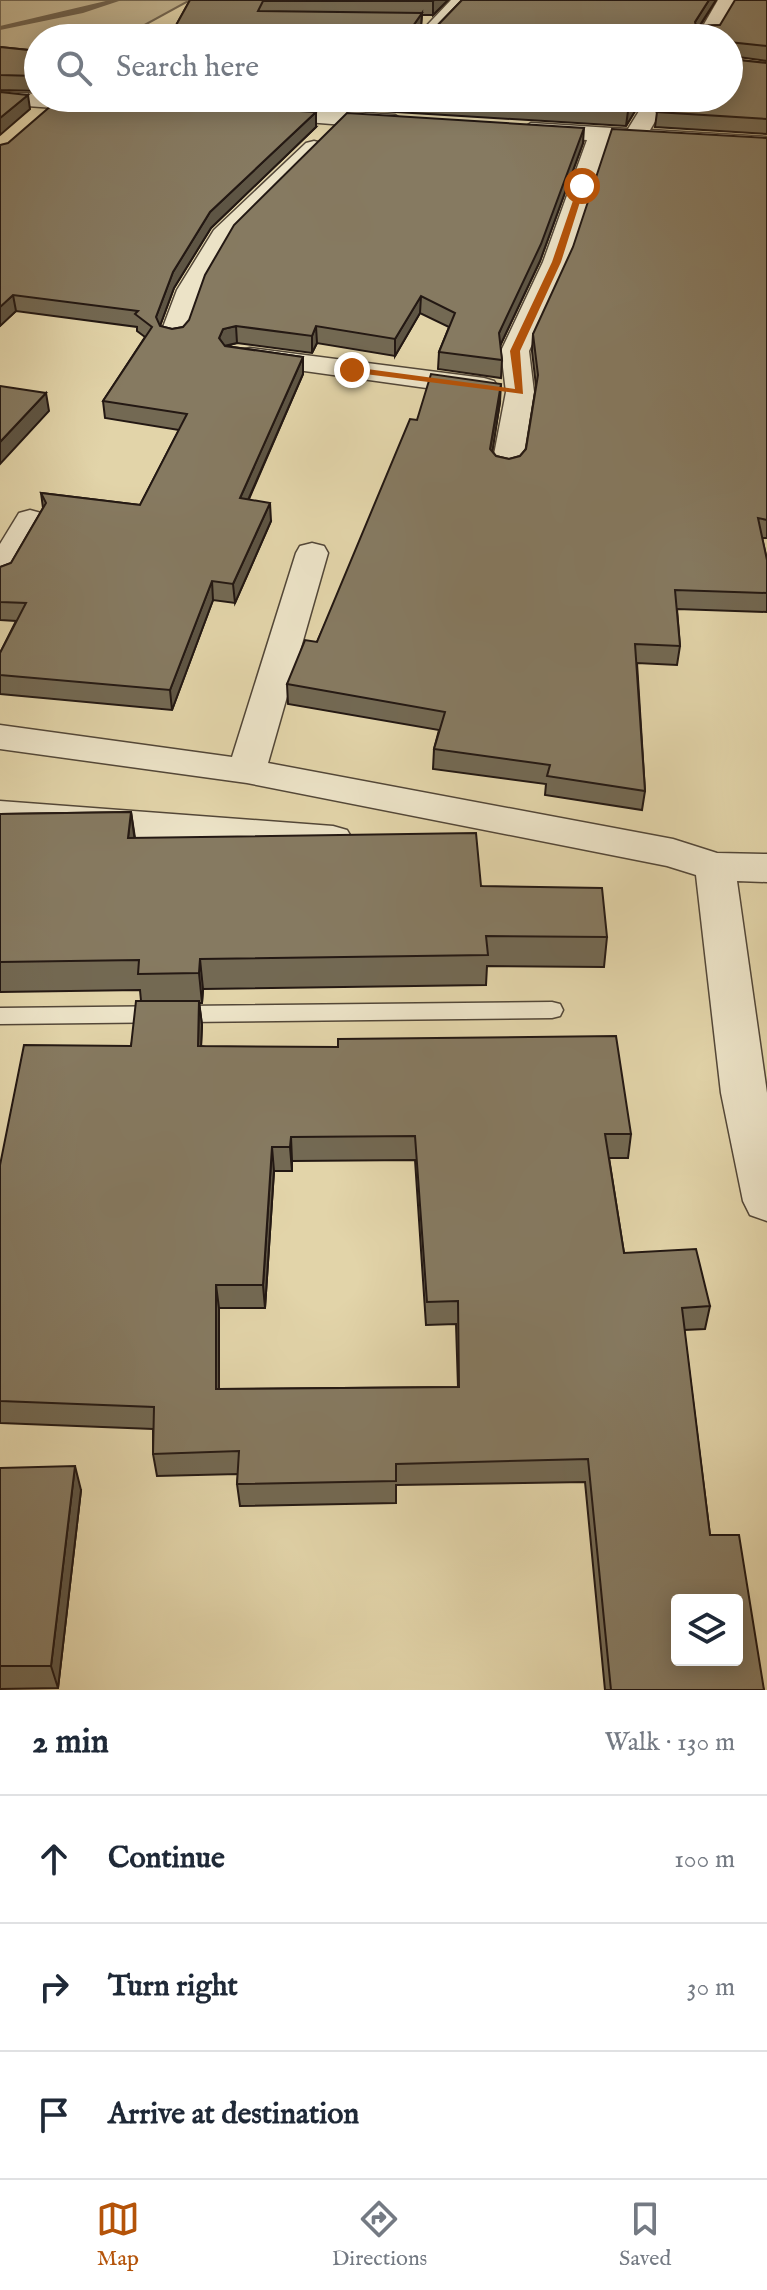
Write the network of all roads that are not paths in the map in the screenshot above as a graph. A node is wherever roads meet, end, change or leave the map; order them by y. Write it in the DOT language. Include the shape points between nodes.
graph roads {
  1 [pos="462,0"];
  2 [pos="728,0"];
  3 [pos="436,24"];
  4 [pos="714,24"];
  5 [pos="0,98"];
  6 [pos="24,100"];
  7 [pos="46,112"];
  8 [pos="348,112"];
  9 [pos="649,112"];
  10 [pos="247,113"];
  11 [pos="343,118"];
  12 [pos="34,122"];
  13 [pos="421,123"];
  14 [pos="511,129"];
  15 [pos="600,134"];
  16 [pos="636,135"];
  17 [pos="767,144"];
  18 [pos="174,335"];
  19 [pos="237,354"];
  20 [pos="520,392"];
  21 [pos="507,465"];
  22 [pos="30,520"];
  23 [pos="312,553"];
  24 [pos="0,573"];
  25 [pos="0,737"];
  26 [pos="247,771"];
  27 [pos="0,814"];
  28 [pos="365,842"];
  29 [pos="715,867"];
  30 [pos="767,868"];
  31 [pos="552,1010"];
  32 [pos="0,1016"];
  33 [pos="767,1201"];
  1 -- 3 [label="street"];
  2 -- 4 [label="street"];
  5 -- 6 [label="street"];
  7 -- 12 [label="street"];
  8 -- 11 [label="street"];
  9 -- 16 [label="street"];
  10 -- 11 [label="street"];
  11 -- 13 [label="street"];
  11 -- 18 [label="street" via="223,235 190,290"];
  14 -- 15 [label="street"];
  15 -- 16 [label="street"];
  15 -- 20 [label="street" via="556,262 515,351"];
  16 -- 17 [label="street"];
  19 -- 20 [label="street"];
  20 -- 21 [label="street"];
  22 -- 24 [label="street"];
  23 -- 26 [label="street"];
  25 -- 26 [label="street"];
  26 -- 29 [label="street" via="631,844"];
  27 -- 28 [label="street"];
  29 -- 30 [label="street"];
  29 -- 33 [label="street" via="744,1093"];
  31 -- 32 [label="lane"];
}
